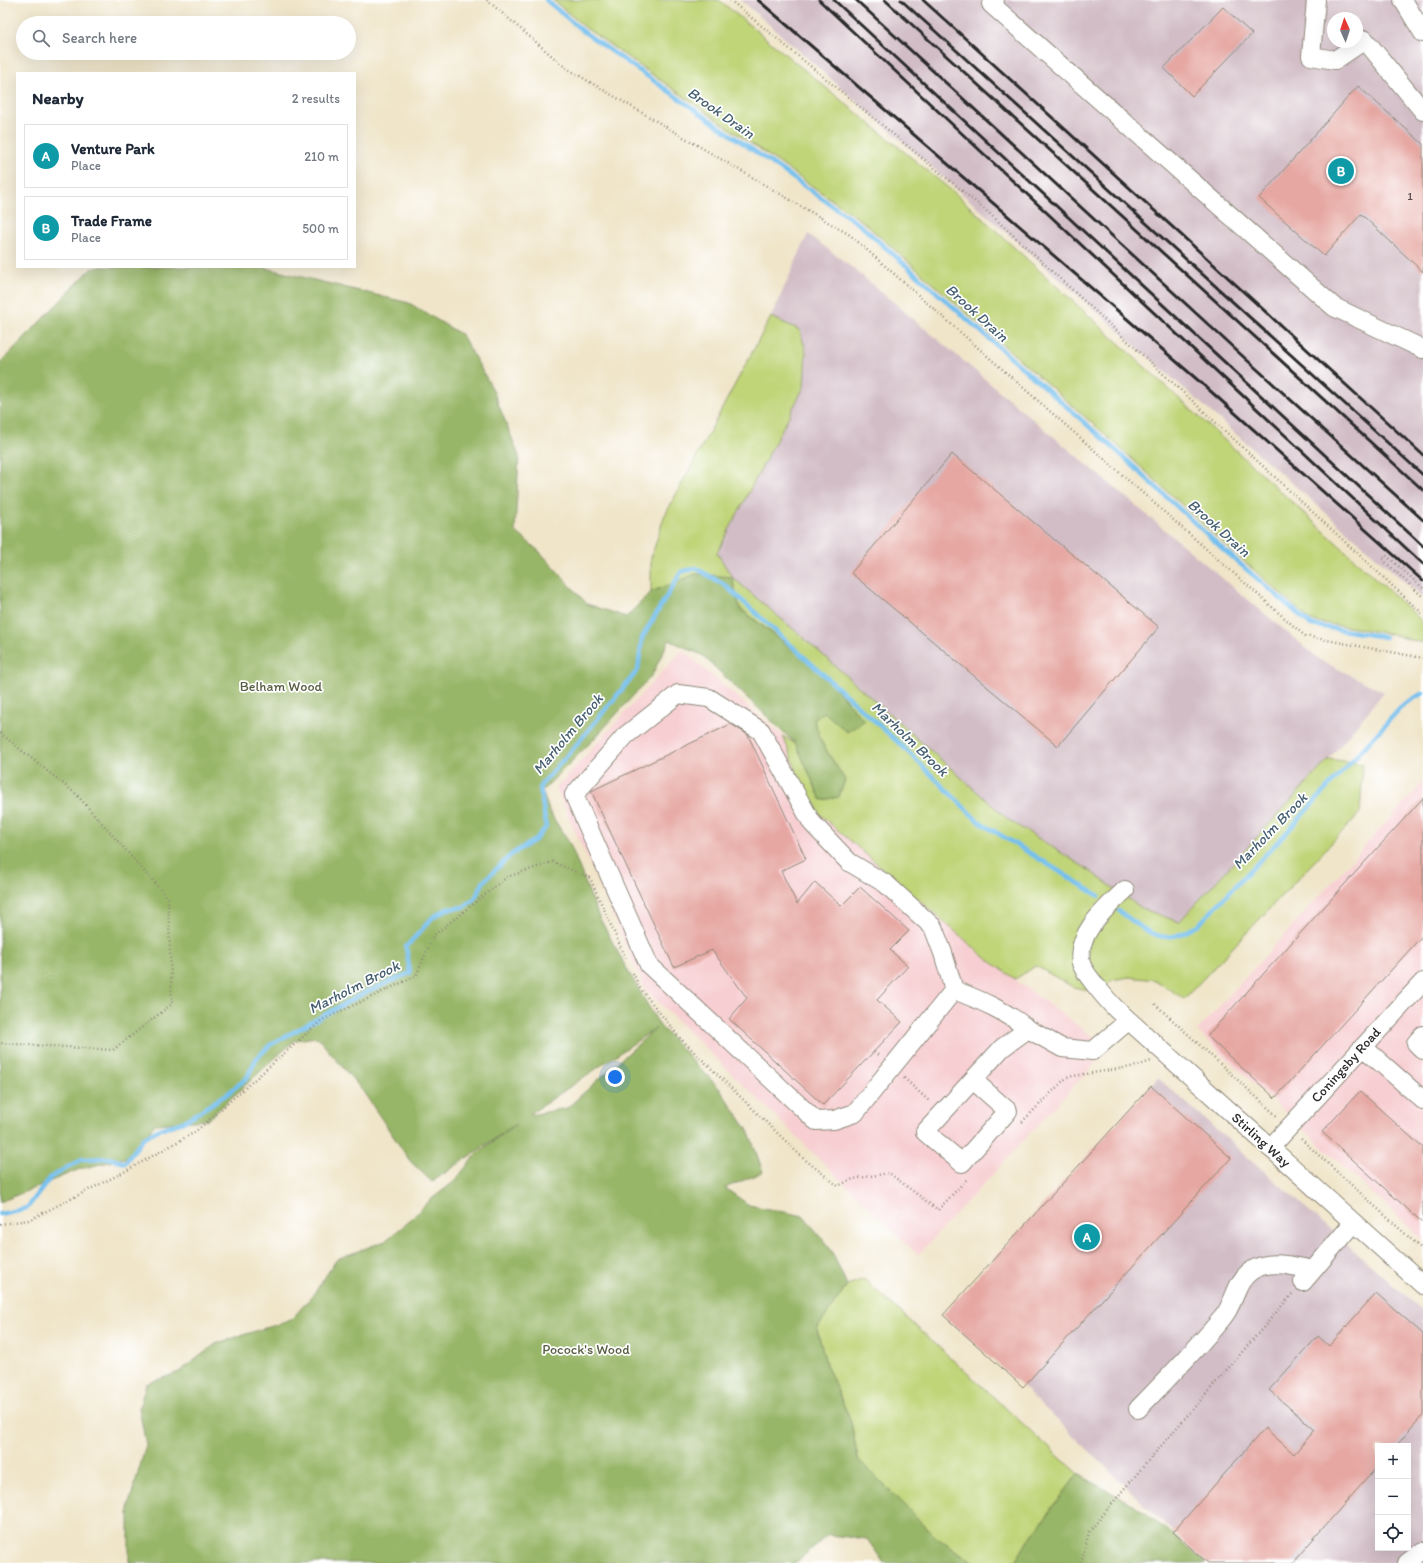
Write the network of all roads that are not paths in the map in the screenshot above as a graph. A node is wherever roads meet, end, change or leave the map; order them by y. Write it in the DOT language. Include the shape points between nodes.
graph roads {
  1 [pos="995,0"];
  2 [pos="1316,0"];
  3 [pos="1403,0"];
  4 [pos="1423,34"];
  5 [pos="1423,111"];
  6 [pos="1423,349"];
  7 [pos="1125,890"];
  8 [pos="1423,982"];
  9 [pos="954,990"];
  10 [pos="1128,1020"];
  11 [pos="1028,1029"];
  12 [pos="1423,1035"];
  13 [pos="1363,1047"];
  14 [pos="1423,1050"];
  15 [pos="973,1080"];
  16 [pos="1423,1100"];
  17 [pos="1270,1148"];
  18 [pos="1353,1223"];
  19 [pos="1423,1285"];
  20 [pos="1138,1409"];
  21 [pos="1423,1551"];
  22 [pos="1407,1563"];
  1 -- 6 [label="street" via="991,4 1334,308"];
  2 -- 5 [label="street" via="1311,56 1335,60 1365,40"];
  3 -- 4 [label="street"];
  7 -- 10 [label="street, Stirling Way" via="1096,918 1082,942 1081,963 1101,992"];
  8 -- 13 [label="street, Coningsby Road"];
  9 -- 9 [label="street" via="856,1113 834,1120 816,1121 649,965 574,795 625,736 678,694 709,698 761,732 812,823 849,862 886,884 933,927"];
  9 -- 11 [label="street" via="1016,1019"];
  10 -- 11 [label="street" via="1093,1051 1062,1048"];
  10 -- 17 [label="street, Stirling Way"];
  11 -- 15 [label="street" via="1002,1048"];
  12 -- 14 [label="street" via="1416,1043"];
  13 -- 16 [label="street"];
  13 -- 17 [label="street, Coningsby Road"];
  15 -- 15 [label="street" via="925,1132 962,1163 1008,1111"];
  17 -- 18 [label="street, Stirling Way"];
  18 -- 19 [label="street, Stirling Way"];
  18 -- 20 [label="street" via="1308,1276 1286,1265 1264,1265 1250,1271 1241,1281 1224,1316"];
  21 -- 22 [label="street"];
}
